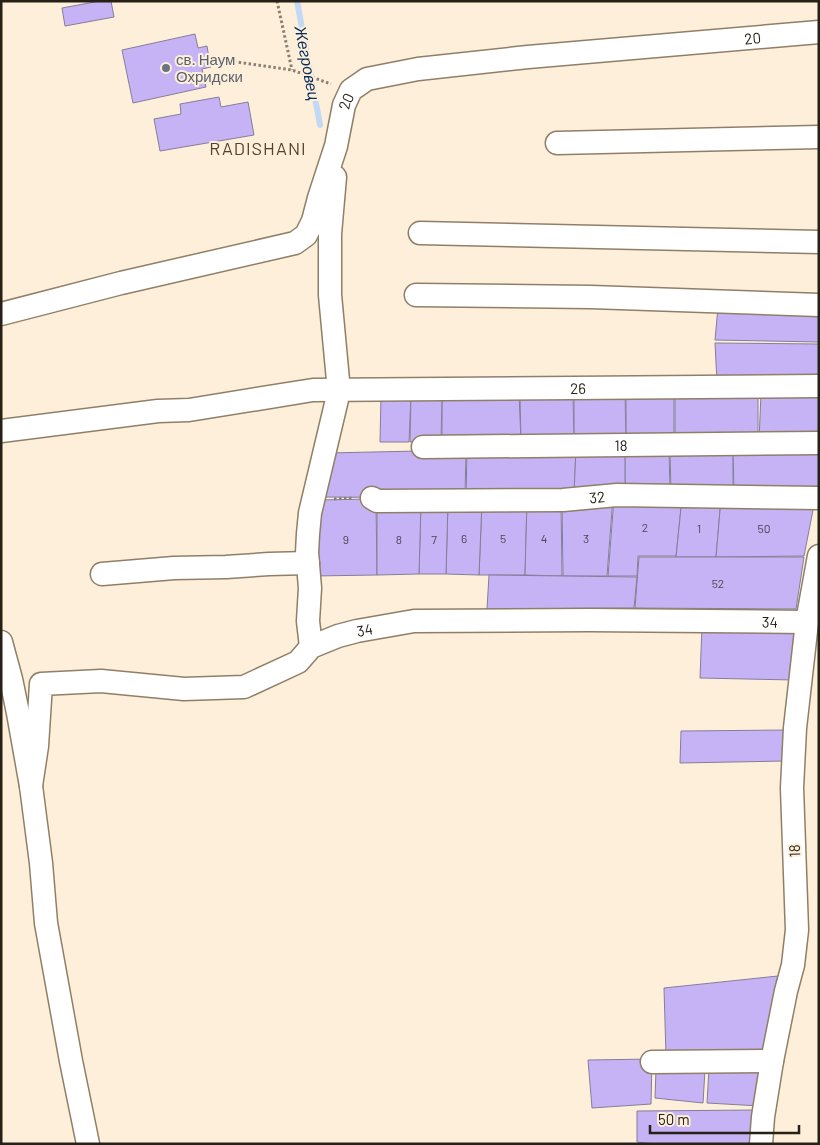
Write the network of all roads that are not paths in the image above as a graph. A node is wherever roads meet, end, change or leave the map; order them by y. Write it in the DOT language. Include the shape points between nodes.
graph roads {
  1 [pos="819,32"];
  2 [pos="819,137"];
  3 [pos="557,143"];
  4 [pos="336,146"];
  5 [pos="420,233"];
  6 [pos="819,242"];
  7 [pos="416,295"];
  8 [pos="819,305"];
  9 [pos="1,314"];
  10 [pos="819,386"];
  11 [pos="338,391"];
  12 [pos="1,431"];
  13 [pos="819,443"];
  14 [pos="423,446"];
  15 [pos="819,498"];
  16 [pos="374,499"];
  17 [pos="819,556"];
  18 [pos="308,563"];
  19 [pos="102,574"];
  20 [pos="807,622"];
  21 [pos="2,647"];
  22 [pos="305,655"];
  23 [pos="42,684"];
  24 [pos="31,786"];
  25 [pos="772,1061"];
  26 [pos="652,1062"];
  27 [pos="88,1144"];
  28 [pos="761,1144"];
  1 -- 4 [label="street, 20" via="528,57 418,69 367,80 351,90 344,105"];
  2 -- 3 [label="street"];
  4 -- 9 [label="street, 20" via="313,221 306,236 295,243"];
  4 -- 11 [label="street" via="330,295"];
  5 -- 6 [label="street"];
  7 -- 8 [label="street"];
  10 -- 11 [label="street, 26"];
  11 -- 12 [label="street, 26" via="313,390 189,410"];
  11 -- 18 [label="street" via="310,513"];
  13 -- 14 [label="street, 18"];
  15 -- 16 [label="street, 32" via="617,495 563,500"];
  17 -- 20 [label="street, 18"];
  18 -- 19 [label="street"];
  18 -- 22 [label="street" via="310,588"];
  20 -- 22 [label="street, 34" via="414,621 338,636"];
  20 -- 25 [label="street, 18" via="792,788 797,930 793,965"];
  21 -- 23 [label="street"];
  21 -- 24 [label="street"];
  22 -- 23 [label="street, 34" via="244,687 184,688 101,681"];
  23 -- 24 [label="street"];
  24 -- 27 [label="street" via="46,923"];
  25 -- 26 [label="street"];
  25 -- 28 [label="street, 18"];
}
